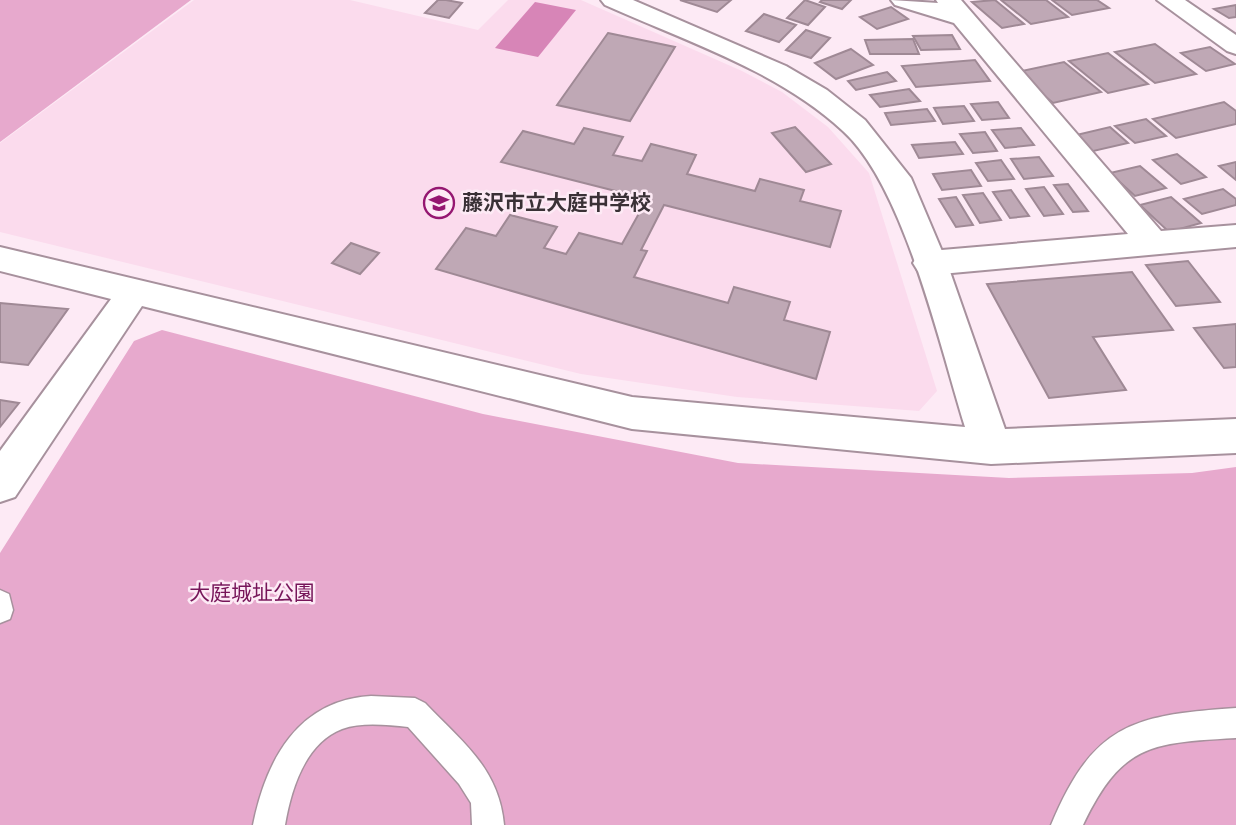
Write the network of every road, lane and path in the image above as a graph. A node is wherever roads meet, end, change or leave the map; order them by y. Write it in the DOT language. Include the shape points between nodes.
graph roads {
  1 [pos="613,0"];
  2 [pos="903,0"];
  3 [pos="1169,0"];
  4 [pos="954,8"];
  5 [pos="1236,46"];
  6 [pos="1236,236"];
  7 [pos="1155,245"];
  8 [pos="0,259"];
  9 [pos="929,262"];
  10 [pos="134,292"];
  11 [pos="1236,436"];
  12 [pos="991,447"];
  13 [pos="0,484"];
  14 [pos="0,603"];
  15 [pos="0,610"];
  16 [pos="1236,723"];
  17 [pos="269,825"];
  18 [pos="488,825"];
  19 [pos="1067,825"];
  1 -- 9 [label="street" via="777,72 855,126 896,178"];
  2 -- 4 [label="street"];
  3 -- 5 [label="street"];
  4 -- 7 [label="street"];
  6 -- 7 [label="street"];
  7 -- 9 [label="street"];
  8 -- 10 [label="street"];
  9 -- 12 [label="street"];
  10 -- 12 [label="street" via="632,413"];
  10 -- 13 [label="street"];
  11 -- 12 [label="street"];
  14 -- 15 [label="lane"];
  16 -- 19 [label="lane" via="1145,735 1110,754"];
  17 -- 18 [label="lane" via="273,799 302,743 329,720 368,710 415,713 470,773 486,799"];
}
